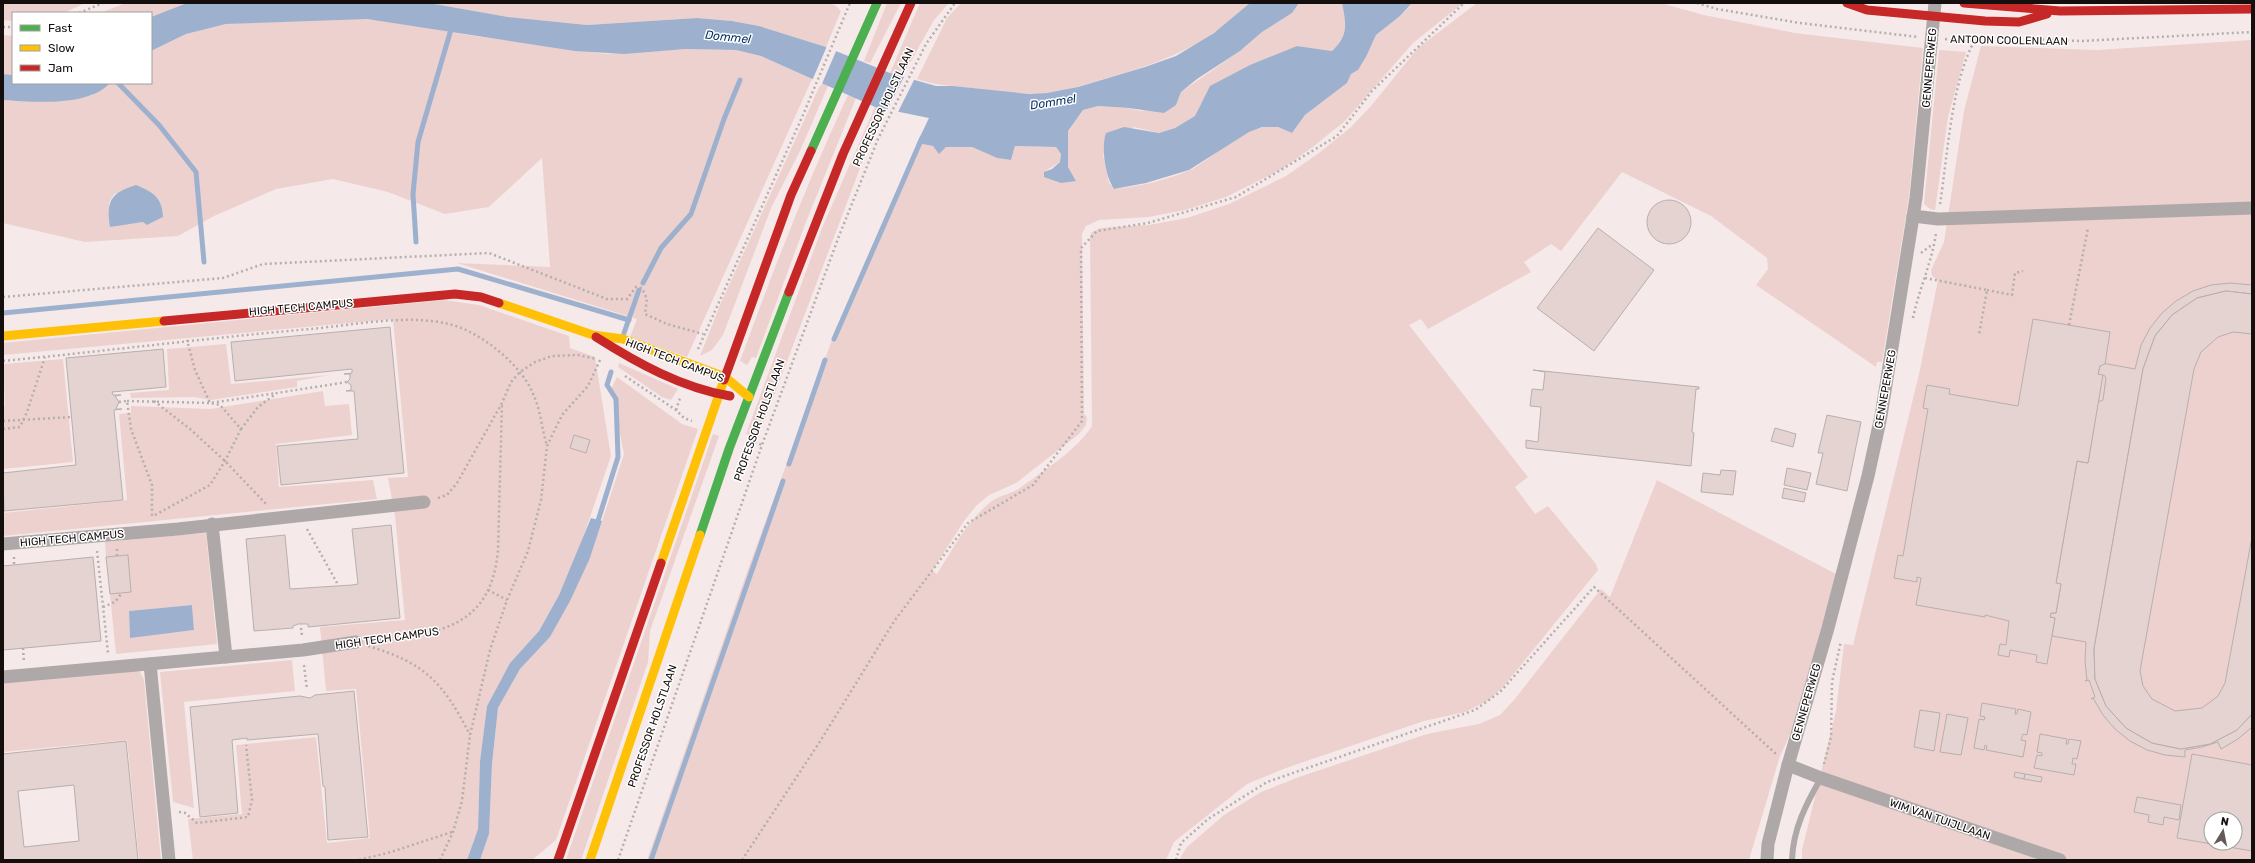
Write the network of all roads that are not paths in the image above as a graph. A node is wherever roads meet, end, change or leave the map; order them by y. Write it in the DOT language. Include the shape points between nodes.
graph roads {
  1 [pos="877,3"];
  2 [pos="1847,3"];
  3 [pos="1935,3"];
  4 [pos="1964,3"];
  5 [pos="909,7"];
  6 [pos="2252,9"];
  7 [pos="2060,11"];
  8 [pos="1934,16"];
  9 [pos="2252,208"];
  10 [pos="1913,216"];
  11 [pos="592,334"];
  12 [pos="3,336"];
  13 [pos="725,377"];
  14 [pos="719,395"];
  15 [pos="749,397"];
  16 [pos="424,502"];
  17 [pos="212,524"];
  18 [pos="3,544"];
  19 [pos="356,642"];
  20 [pos="226,658"];
  21 [pos="150,664"];
  22 [pos="3,677"];
  23 [pos="1788,765"];
  24 [pos="1820,778"];
  25 [pos="169,860"];
  26 [pos="558,860"];
  27 [pos="590,860"];
  28 [pos="1767,860"];
  29 [pos="1792,860"];
  30 [pos="2060,860"];
  1 -- 13 [label="main road" via="791,195"];
  2 -- 8 [label="main road, ANTOON COOLENLAAN" via="1867,10"];
  3 -- 8 [label="street, GENNEPERWEG"];
  4 -- 7 [label="main road, ANTOON COOLENLAAN"];
  5 -- 15 [label="main road, PROFESSOR HOLSTLAAN" via="843,154"];
  6 -- 7 [label="main road, ANTOON COOLENLAAN"];
  7 -- 8 [label="main road, ANTOON COOLENLAAN" via="2019,22"];
  8 -- 10 [label="street, GENNEPERWEG"];
  9 -- 10 [label="street" via="1938,219"];
  10 -- 23 [label="street, GENNEPERWEG" via="1881,416 1868,476 1828,628"];
  11 -- 12 [label="main road, HIGH TECH CAMPUS" via="481,297 455,294"];
  11 -- 13 [label="main road, HIGH TECH CAMPUS" via="623,339"];
  11 -- 14 [label="main road, HIGH TECH CAMPUS" via="618,352"];
  13 -- 14 [label="main road"];
  13 -- 15 [label="main road, HIGH TECH CAMPUS"];
  14 -- 15 [label="main road, HIGH TECH CAMPUS"];
  14 -- 26 [label="main road"];
  15 -- 27 [label="main road, PROFESSOR HOLSTLAAN"];
  16 -- 17 [label="street, HIGH TECH CAMPUS"];
  17 -- 18 [label="street, HIGH TECH CAMPUS"];
  17 -- 20 [label="street"];
  19 -- 20 [label="street, HIGH TECH CAMPUS"];
  20 -- 21 [label="street, HIGH TECH CAMPUS"];
  21 -- 22 [label="street, HIGH TECH CAMPUS"];
  21 -- 25 [label="street"];
  23 -- 24 [label="street"];
  23 -- 28 [label="street, GENNEPERWEG" via="1768,844"];
  24 -- 29 [label="lane" via="1804,808 1793,845"];
  24 -- 30 [label="street, WIM VAN TUIJLLAAN"];
}
